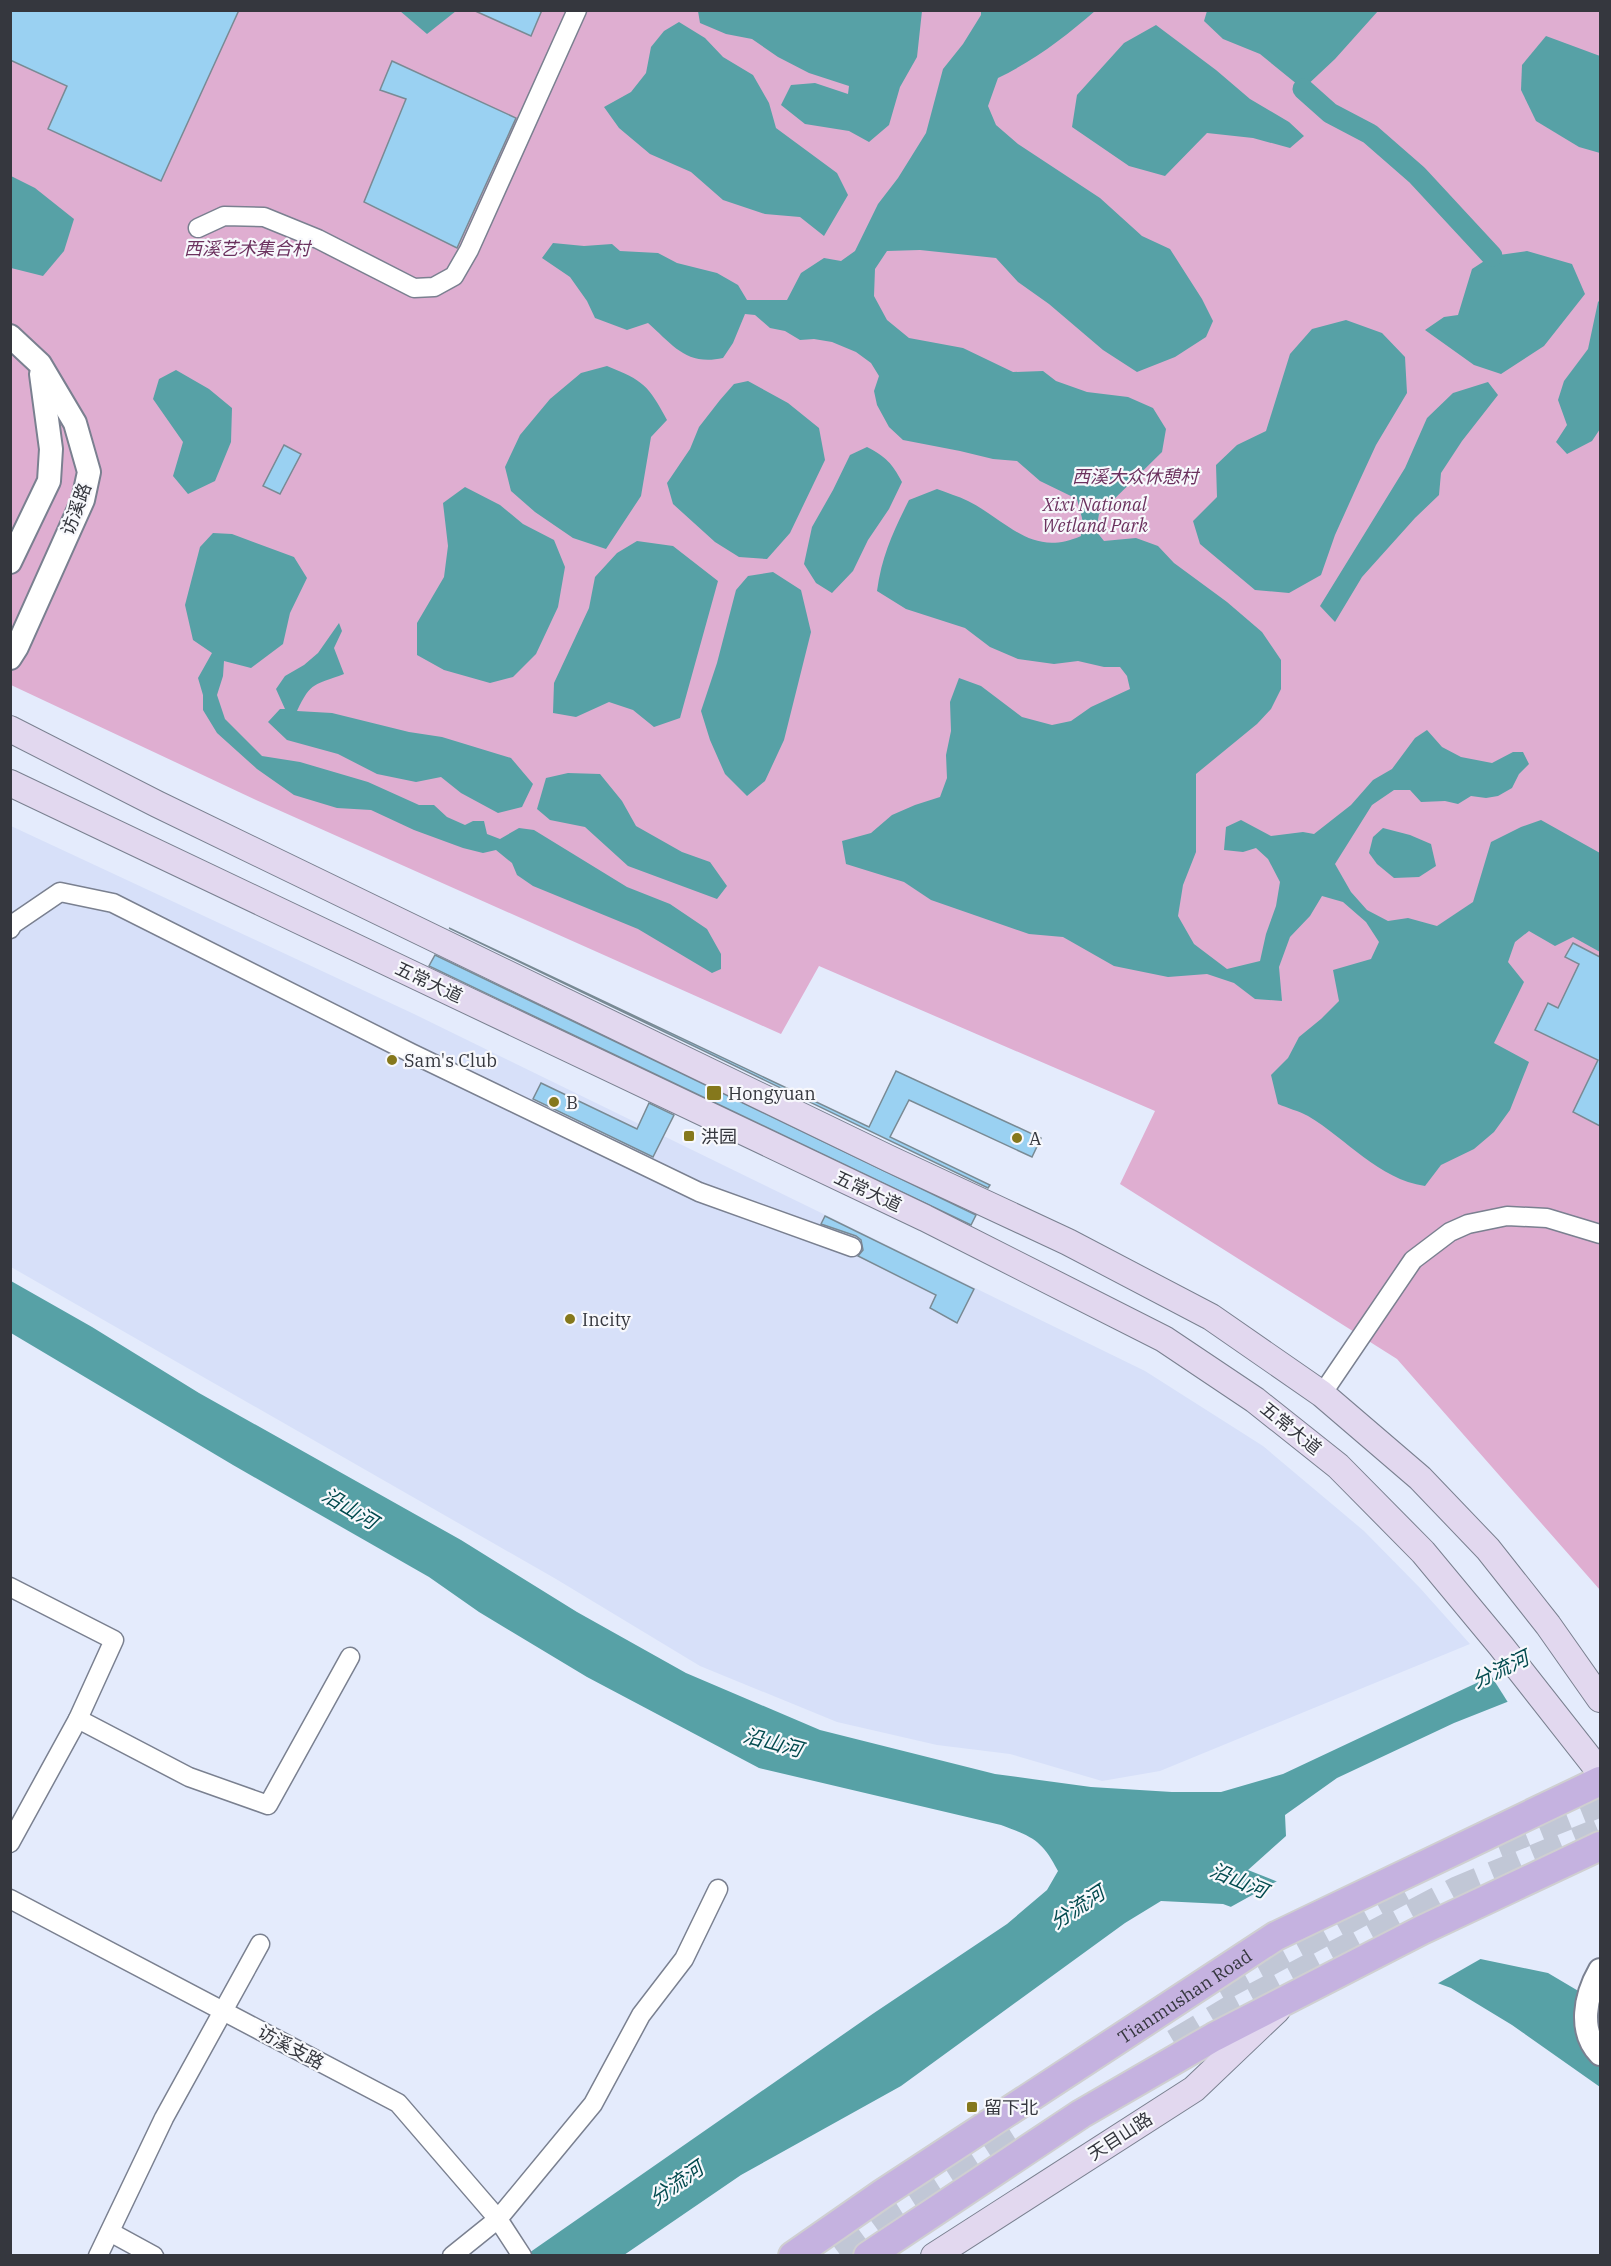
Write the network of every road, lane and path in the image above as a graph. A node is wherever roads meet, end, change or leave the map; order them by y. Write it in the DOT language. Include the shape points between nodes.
graph roads {
  1 [pos="577,10"];
  2 [pos="198,228"];
  3 [pos="10,336"];
  4 [pos="40,364"];
  5 [pos="10,562"];
  6 [pos="10,658"];
  7 [pos="10,729"];
  8 [pos="10,783"];
  9 [pos="10,929"];
  10 [pos="1600,1234"];
  11 [pos="852,1247"];
  12 [pos="1322,1394"];
  13 [pos="10,1587"];
  14 [pos="350,1657"];
  15 [pos="1597,1693"];
  16 [pos="78,1719"];
  17 [pos="1600,1772"];
  18 [pos="1600,1781"];
  19 [pos="10,1843"];
  20 [pos="1600,1846"];
  21 [pos="718,1889"];
  22 [pos="10,1899"];
  23 [pos="260,1944"];
  24 [pos="1600,1970"];
  25 [pos="1290,1998"];
  26 [pos="224,2012"];
  27 [pos="1600,2054"];
  28 [pos="498,2219"];
  29 [pos="110,2232"];
  30 [pos="517,2249"];
  31 [pos="98,2256"];
  32 [pos="154,2256"];
  33 [pos="452,2256"];
  34 [pos="793,2256"];
  35 [pos="868,2256"];
  36 [pos="934,2256"];
  1 -- 2 [label="street" via="454,276 434,287 414,288 318,239 264,217 224,216"];
  3 -- 4 [label="street, 访溪路"];
  4 -- 5 [label="street" via="51,449 49,481"];
  4 -- 6 [label="street, 访溪路" via="75,423 89,472 83,500"];
  7 -- 12 [label="main road" via="836,1133 1068,1242 1211,1317"];
  8 -- 17 [label="main road, 五常大道" via="914,1213 1164,1339 1255,1400 1338,1466 1423,1552"];
  9 -- 11 [label="street" via="60,892 113,903 699,1192"];
  10 -- 12 [label="street" via="1546,1218 1507,1215 1449,1232 1413,1260"];
  12 -- 15 [label="main road" via="1420,1478 1488,1549"];
  13 -- 16 [label="street" via="114,1640"];
  14 -- 16 [label="street" via="268,1805 189,1777"];
  16 -- 19 [label="street"];
  18 -- 34 [label="main road, Tianmushan Road" via="1276,1936"];
  20 -- 25 [label="main road"];
  21 -- 28 [label="street" via="684,1959 641,2015 593,2104"];
  22 -- 26 [label="street, 访溪支路"];
  23 -- 26 [label="street"];
  24 -- 27 [label="street" via="1588,1997 1585,2016 1589,2037"];
  25 -- 35 [label="main road" via="1081,2114"];
  25 -- 36 [label="main road, 天目山路" via="1194,2089"];
  26 -- 28 [label="street, 访溪支路" via="398,2103"];
  26 -- 29 [label="street" via="164,2118"];
  28 -- 30 [label="street, 访溪支路"];
  28 -- 33 [label="street"];
  29 -- 31 [label="street"];
  29 -- 32 [label="street"];
}
